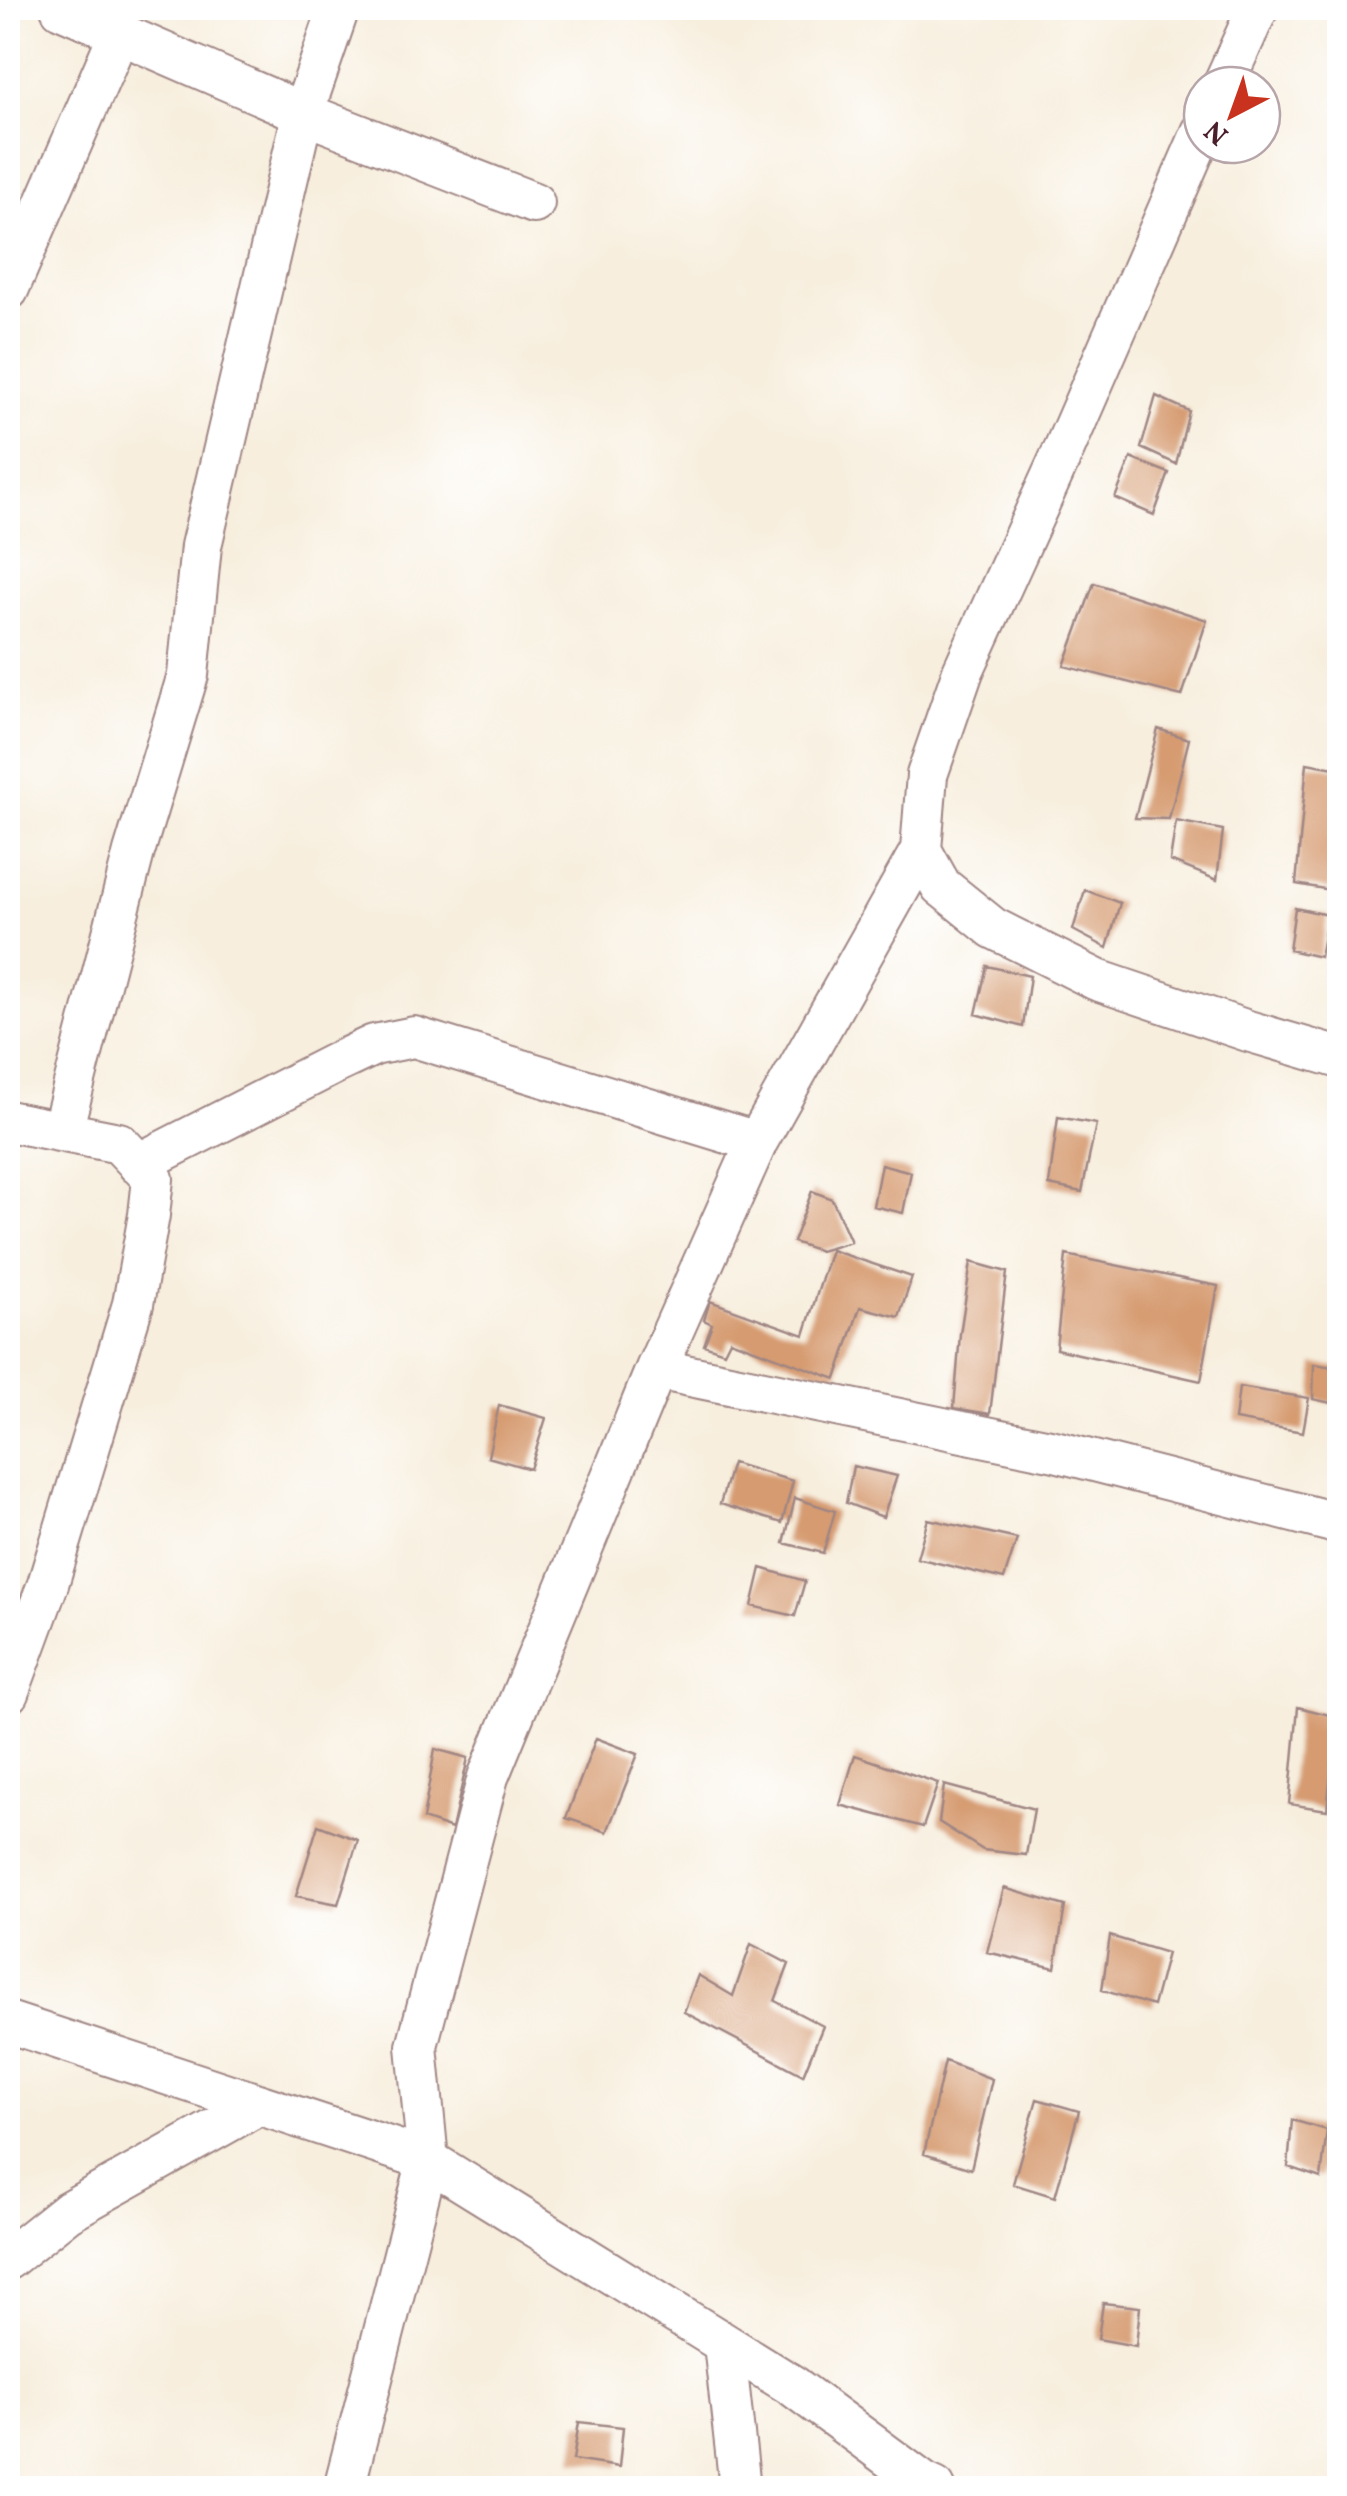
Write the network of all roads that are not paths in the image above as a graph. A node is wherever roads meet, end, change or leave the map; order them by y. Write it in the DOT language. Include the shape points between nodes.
graph roads {
  1 [pos="61,8"];
  2 [pos="339,8"];
  3 [pos="1258,8"];
  4 [pos="120,34"];
  5 [pos="1232,65"];
  6 [pos="304,113"];
  7 [pos="1188,165"];
  8 [pos="534,204"];
  9 [pos="8,290"];
  10 [pos="922,850"];
  11 [pos="1340,1058"];
  12 [pos="8,1121"];
  13 [pos="62,1132"];
  14 [pos="756,1142"];
  15 [pos="138,1164"];
  16 [pos="656,1369"];
  17 [pos="1340,1524"];
  18 [pos="8,1694"];
  19 [pos="8,2022"];
  20 [pos="258,2105"];
  21 [pos="428,2160"];
  22 [pos="8,2259"];
  23 [pos="724,2344"];
  24 [pos="344,2488"];
  25 [pos="740,2488"];
  26 [pos="935,2488"];
  1 -- 4 [label="street"];
  2 -- 6 [label="street"];
  3 -- 5 [label="street"];
  4 -- 6 [label="street"];
  4 -- 9 [label="street"];
  6 -- 8 [label="street"];
  6 -- 13 [label="street" via="200,546 188,674"];
  7 -- 10 [label="street" via="963,670 927,775"];
  10 -- 11 [label="street" via="941,886 1010,937 1097,980"];
  10 -- 14 [label="street"];
  12 -- 13 [label="street"];
  13 -- 15 [label="street" via="119,1143"];
  14 -- 15 [label="street" via="414,1037 336,1062"];
  14 -- 16 [label="street"];
  15 -- 18 [label="street" via="153,1179 132,1304"];
  16 -- 17 [label="street" via="1055,1451"];
  16 -- 21 [label="street" via="488,1777 418,2046"];
  19 -- 20 [label="street"];
  20 -- 21 [label="street"];
  20 -- 22 [label="street" via="67,2212"];
  21 -- 23 [label="street"];
  21 -- 24 [label="street"];
  23 -- 25 [label="street"];
  23 -- 26 [label="street"];
}
